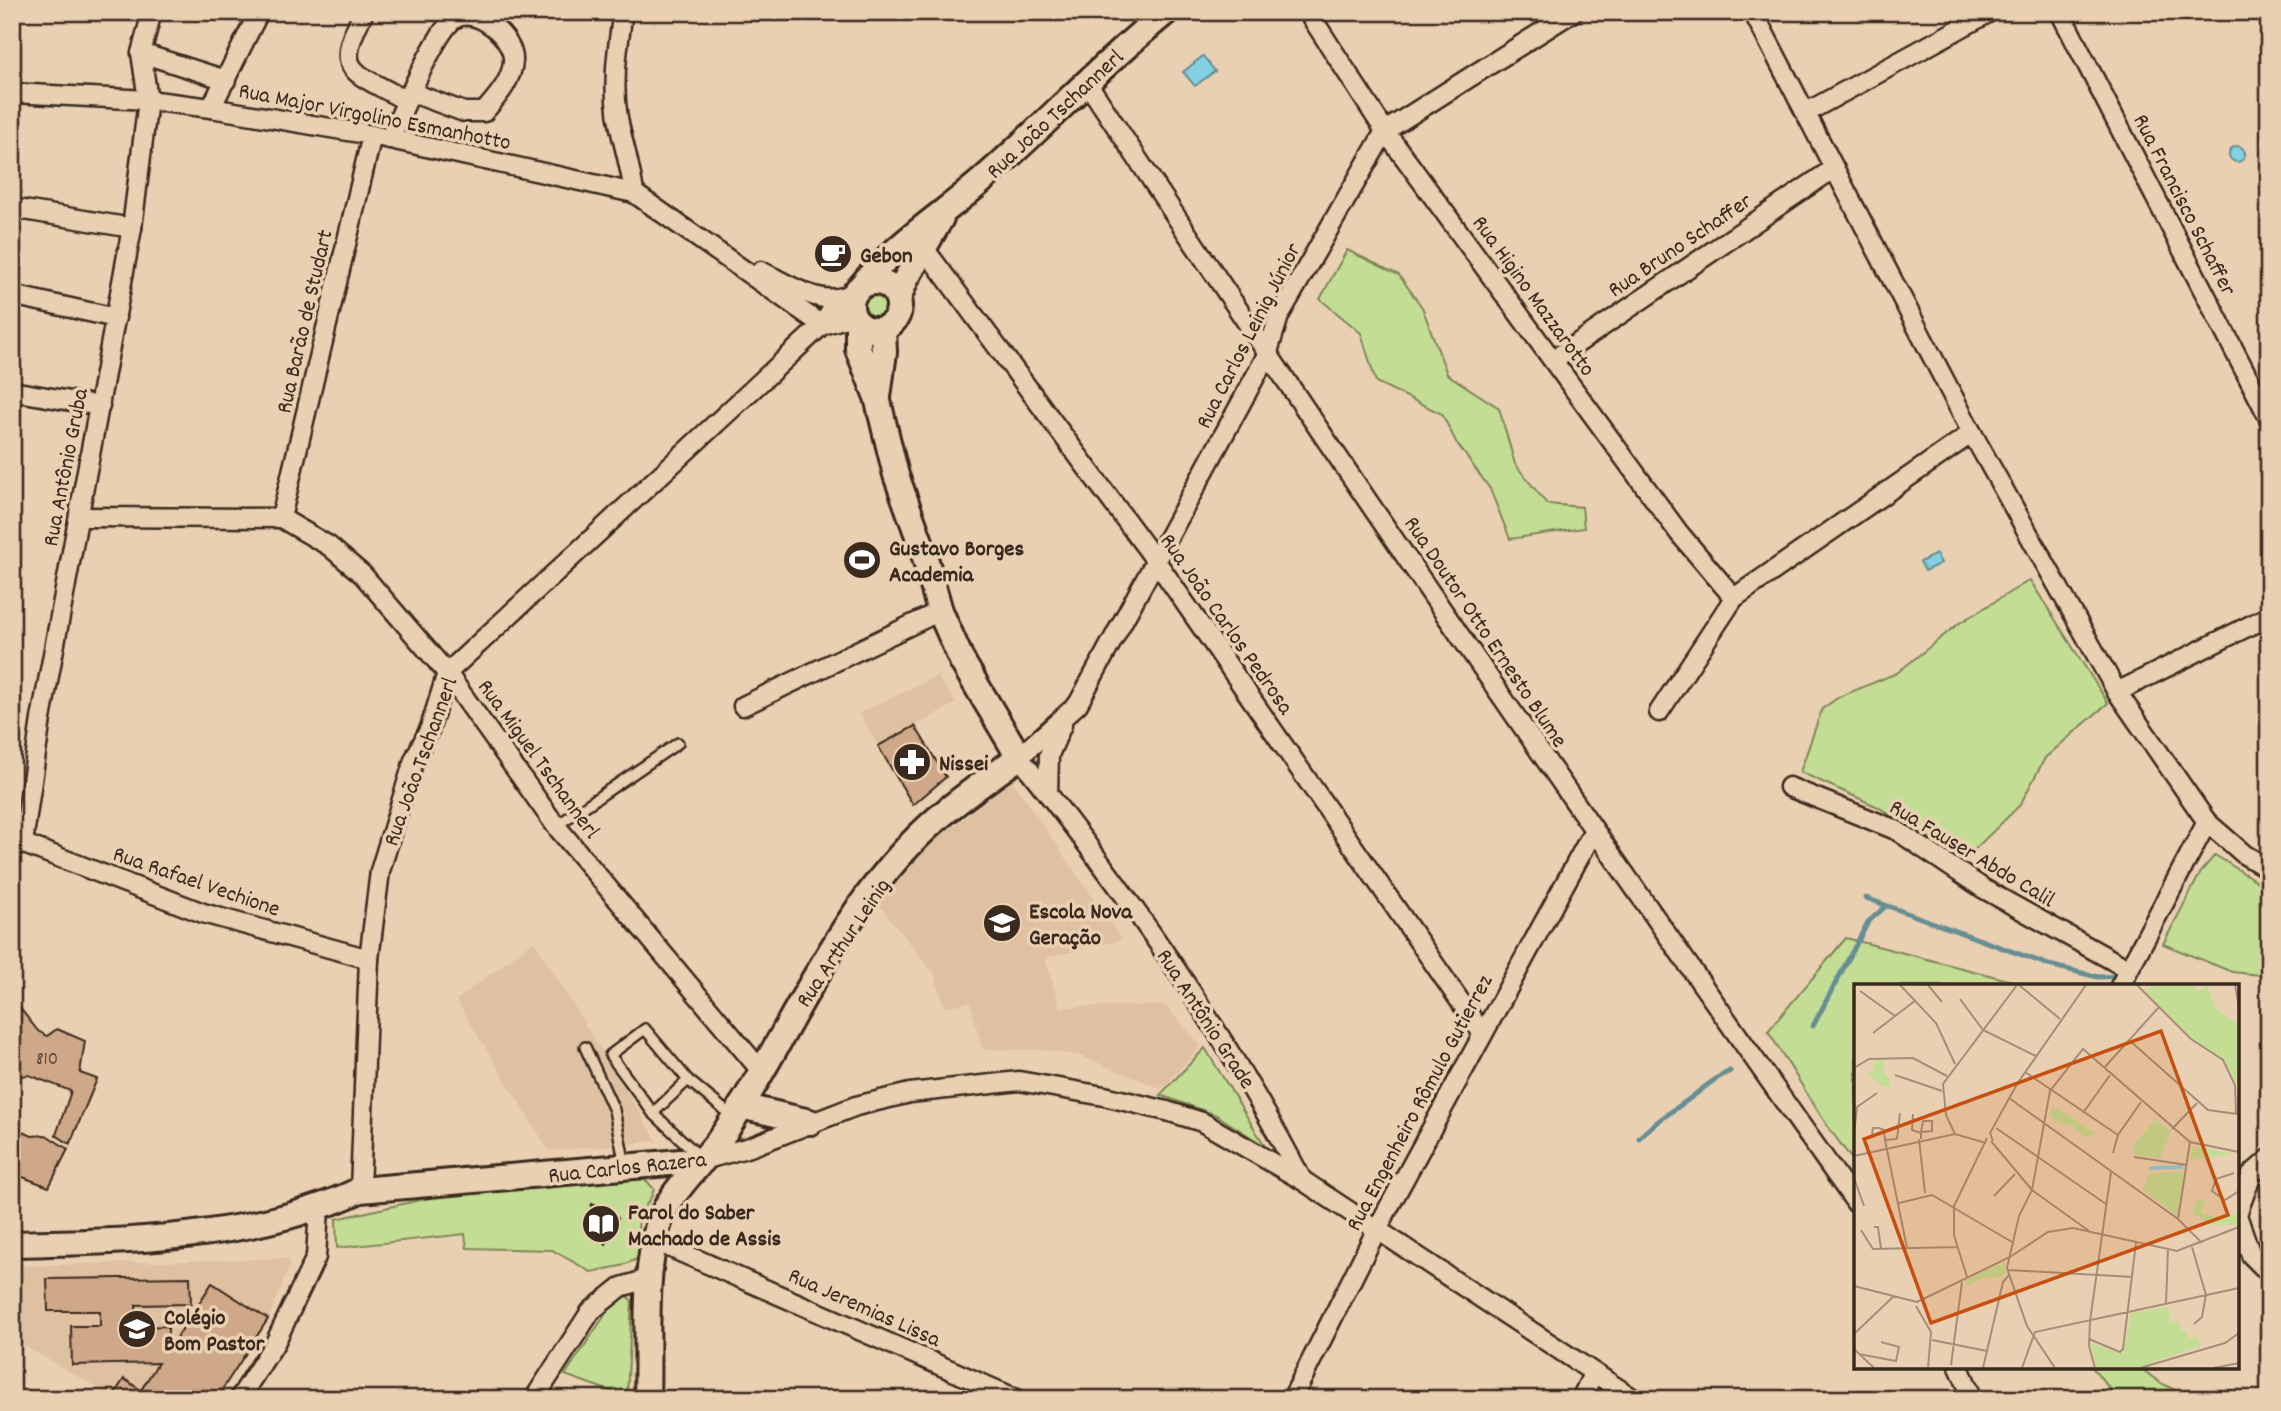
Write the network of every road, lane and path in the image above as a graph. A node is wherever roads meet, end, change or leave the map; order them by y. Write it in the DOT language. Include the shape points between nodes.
graph roads {
  1 [pos="152,12"];
  2 [pos="259,12"];
  3 [pos="622,12"];
  4 [pos="1166,12"];
  5 [pos="1308,12"];
  6 [pos="1573,12"];
  7 [pos="1753,12"];
  8 [pos="1990,12"];
  9 [pos="2060,12"];
  10 [pos="361,13"];
  11 [pos="141,53"];
  12 [pos="226,80"];
  13 [pos="1086,81"];
  14 [pos="12,93"];
  15 [pos="408,96"];
  16 [pos="148,100"];
  17 [pos="211,108"];
  18 [pos="1807,112"];
  19 [pos="1385,131"];
  20 [pos="372,135"];
  21 [pos="390,139"];
  22 [pos="1833,169"];
  23 [pos="634,193"];
  24 [pos="12,208"];
  25 [pos="943,214"];
  26 [pos="132,228"];
  27 [pos="710,246"];
  28 [pos="924,248"];
  29 [pos="12,295"];
  30 [pos="898,299"];
  31 [pos="853,303"];
  32 [pos="116,318"];
  33 [pos="822,325"];
  34 [pos="883,328"];
  35 [pos="1266,355"];
  36 [pos="1553,360"];
  37 [pos="12,391"];
  38 [pos="877,397"];
  39 [pos="100,406"];
  40 [pos="2269,418"];
  41 [pos="1972,433"];
  42 [pos="80,517"];
  43 [pos="281,518"];
  44 [pos="1156,561"];
  45 [pos="1734,598"];
  46 [pos="940,611"];
  47 [pos="2269,616"];
  48 [pos="447,673"];
  49 [pos="2117,692"];
  50 [pos="743,706"];
  51 [pos="1659,712"];
  52 [pos="1065,719"];
  53 [pos="678,743"];
  54 [pos="1019,757"];
  55 [pos="1789,787"];
  56 [pos="1048,794"];
  57 [pos="2207,822"];
  58 [pos="556,826"];
  59 [pos="1593,832"];
  60 [pos="18,841"];
  61 [pos="2269,869"];
  62 [pos="369,959"];
  63 [pos="2128,969"];
  64 [pos="2121,984"];
  65 [pos="1482,1033"];
  66 [pos="586,1047"];
  67 [pos="762,1072"];
  68 [pos="688,1080"];
  69 [pos="738,1112"];
  70 [pos="653,1113"];
  71 [pos="810,1122"];
  72 [pos="2269,1159"];
  73 [pos="703,1160"];
  74 [pos="625,1167"];
  75 [pos="1302,1180"];
  76 [pos="360,1190"];
  77 [pos="1854,1200"];
  78 [pos="318,1209"];
  79 [pos="2239,1209"];
  80 [pos="2239,1220"];
  81 [pos="1377,1229"];
  82 [pos="655,1241"];
  83 [pos="12,1244"];
  84 [pos="2269,1273"];
  85 [pos="651,1278"];
  86 [pos="1960,1369"];
  87 [pos="1593,1374"];
  88 [pos="239,1399"];
  89 [pos="534,1399"];
  90 [pos="647,1399"];
  91 [pos="1017,1399"];
  92 [pos="1292,1399"];
  93 [pos="1581,1399"];
  94 [pos="1634,1399"];
  95 [pos="1973,1399"];
  1 -- 11 [label="street"];
  2 -- 12 [label="street"];
  3 -- 23 [label="street" via="615,82"];
  4 -- 13 [label="main road, Rua João Tschannerl"];
  5 -- 19 [label="street, Rua Higino Mazzarotto"];
  6 -- 19 [label="street, Rua Carlos Leinig Júnior"];
  7 -- 18 [label="street"];
  8 -- 18 [label="street"];
  9 -- 40 [label="street, Rua Francisco Schaffer"];
  10 -- 15 [label="street" via="347,46 353,70"];
  11 -- 12 [label="street"];
  11 -- 16 [label="street, Rua Antônio Gruba"];
  12 -- 17 [label="street"];
  13 -- 25 [label="main road, Rua João Tschannerl"];
  13 -- 35 [label="street, Rua Doutor Otto Ernesto Blume"];
  14 -- 16 [label="street, Rua Major Virgolino Esmanhotto"];
  15 -- 15 [label="street" via="451,22 463,14 480,16 509,46 513,61 503,90 484,112 464,112"];
  15 -- 21 [label="street"];
  16 -- 17 [label="street, Rua Major Virgolino Esmanhotto"];
  16 -- 26 [label="street, Rua Antônio Gruba"];
  17 -- 20 [label="street, Rua Major Virgolino Esmanhotto"];
  18 -- 22 [label="street"];
  19 -- 35 [label="street, Rua Carlos Leinig Júnior" via="1279,316"];
  19 -- 36 [label="street, Rua Higino Mazzarotto"];
  20 -- 21 [label="street, Rua Major Virgolino Esmanhotto"];
  20 -- 43 [label="street, Rua Barão de Studart"];
  21 -- 23 [label="street, Rua Major Virgolino Esmanhotto"];
  22 -- 36 [label="street, Rua Bruno Schaffer"];
  22 -- 41 [label="street"];
  23 -- 27 [label="street, Rua Major Virgolino Esmanhotto"];
  24 -- 26 [label="street"];
  25 -- 28 [label="main road, Rua João Tschannerl"];
  25 -- 31 [label="main road, Rua João Tschannerl" via="913,233"];
  26 -- 32 [label="street, Rua Antônio Gruba"];
  27 -- 31 [label="street, Rua Major Virgolino Esmanhotto" via="819,298"];
  27 -- 33 [label="street, Rua Major Virgolino Esmanhotto"];
  28 -- 30 [label="main road, Rua João Tschannerl"];
  28 -- 44 [label="street, Rua João Carlos Pedrosa"];
  29 -- 32 [label="street"];
  30 -- 31 [label="main road" via="880,282"];
  30 -- 34 [label="main road" via="896,317"];
  31 -- 33 [label="street, Rua João Tschannerl"];
  31 -- 34 [label="main road" via="866,328"];
  31 -- 38 [label="main road, Rua Antônio Grade" via="858,349"];
  32 -- 39 [label="street, Rua Antônio Gruba"];
  33 -- 48 [label="street, Rua João Tschannerl"];
  34 -- 38 [label="main road, Rua Antônio Grade"];
  35 -- 44 [label="street, Rua Carlos Leinig Júnior"];
  35 -- 59 [label="street, Rua Doutor Otto Ernesto Blume"];
  36 -- 45 [label="street, Rua Higino Mazzarotto" via="1679,533"];
  37 -- 39 [label="street"];
  38 -- 46 [label="main road, Rua Antônio Grade" via="896,475"];
  39 -- 42 [label="street, Rua Antônio Gruba"];
  41 -- 45 [label="street"];
  41 -- 49 [label="street"];
  42 -- 43 [label="street, Rua Miguel Tschannerl"];
  42 -- 60 [label="street, Rua Antônio Gruba"];
  43 -- 48 [label="street, Rua Miguel Tschannerl" via="329,546 363,575"];
  44 -- 52 [label="street, Rua Carlos Leinig Júnior" via="1078,705"];
  44 -- 65 [label="street, Rua João Carlos Pedrosa"];
  45 -- 51 [label="street"];
  46 -- 50 [label="street"];
  46 -- 54 [label="main road, Rua Antônio Grade" via="962,661"];
  47 -- 49 [label="street"];
  48 -- 58 [label="street, Rua Miguel Tschannerl"];
  48 -- 62 [label="street, Rua João Tschannerl" via="380,871"];
  49 -- 57 [label="street"];
  52 -- 54 [label="street, Rua Carlos Leinig Júnior"];
  52 -- 56 [label="street, Rua Carlos Leinig Júnior" via="1049,755"];
  53 -- 58 [label="lane"];
  54 -- 56 [label="street, Rua Antônio Grade"];
  54 -- 67 [label="main road, Rua Arthur Leinig" via="929,825 902,854 808,987"];
  55 -- 63 [label="street, Rua Fauser Abdo Calil" via="1896,830 1983,889"];
  56 -- 75 [label="street, Rua Antônio Grade" via="1106,870 1226,1046 1263,1104"];
  57 -- 61 [label="street"];
  57 -- 63 [label="street"];
  58 -- 67 [label="street, Rua Miguel Tschannerl"];
  59 -- 65 [label="street, Rua Engenheiro Rômulo Gutierrez"];
  59 -- 77 [label="street, Rua Doutor Otto Ernesto Blume"];
  60 -- 62 [label="street, Rua Rafael Vechione" via="203,913"];
  62 -- 76 [label="street, Rua João Tschannerl"];
  63 -- 64 [label="street"];
  65 -- 81 [label="street, Rua Engenheiro Rômulo Gutierrez"];
  66 -- 74 [label="lane" via="614,1110"];
  67 -- 69 [label="main road, Rua Arthur Leinig"];
  68 -- 69 [label="lane"];
  68 -- 70 [label="lane"];
  68 -- 70 [label="lane" via="645,1029 610,1055"];
  69 -- 71 [label="main road"];
  69 -- 73 [label="main road, Rua Arthur Leinig"];
  70 -- 73 [label="lane"];
  71 -- 73 [label="street, Rua Carlos Razera"];
  71 -- 75 [label="street, Rua Carlos Razera" via="909,1093 1019,1081 1104,1096 1202,1122"];
  72 -- 79 [label="street" via="2252,1174"];
  73 -- 74 [label="main road, Rua Carlos Razera"];
  73 -- 82 [label="main road, Rua Arthur Leinig" via="663,1215"];
  74 -- 76 [label="main road, Rua Carlos Razera"];
  75 -- 81 [label="street, Rua Antônio Grade"];
  76 -- 78 [label="main road, Rua Carlos Razera"];
  78 -- 83 [label="main road, Rua Carlos Razera" via="177,1235"];
  78 -- 88 [label="street" via="316,1257 275,1343"];
  80 -- 84 [label="street" via="2251,1255"];
  81 -- 87 [label="street, Rua Antônio Grade"];
  81 -- 92 [label="street, Rua Engenheiro Rômulo Gutierrez"];
  82 -- 85 [label="main road, Rua Arthur Leinig"];
  82 -- 91 [label="street, Rua Jeremias Lissa"];
  85 -- 89 [label="street" via="621,1287 591,1311"];
  85 -- 90 [label="main road, Rua Arthur Leinig"];
  86 -- 95 [label="street"];
  87 -- 93 [label="street"];
  87 -- 94 [label="street, Rua Antônio Grade"];
}
